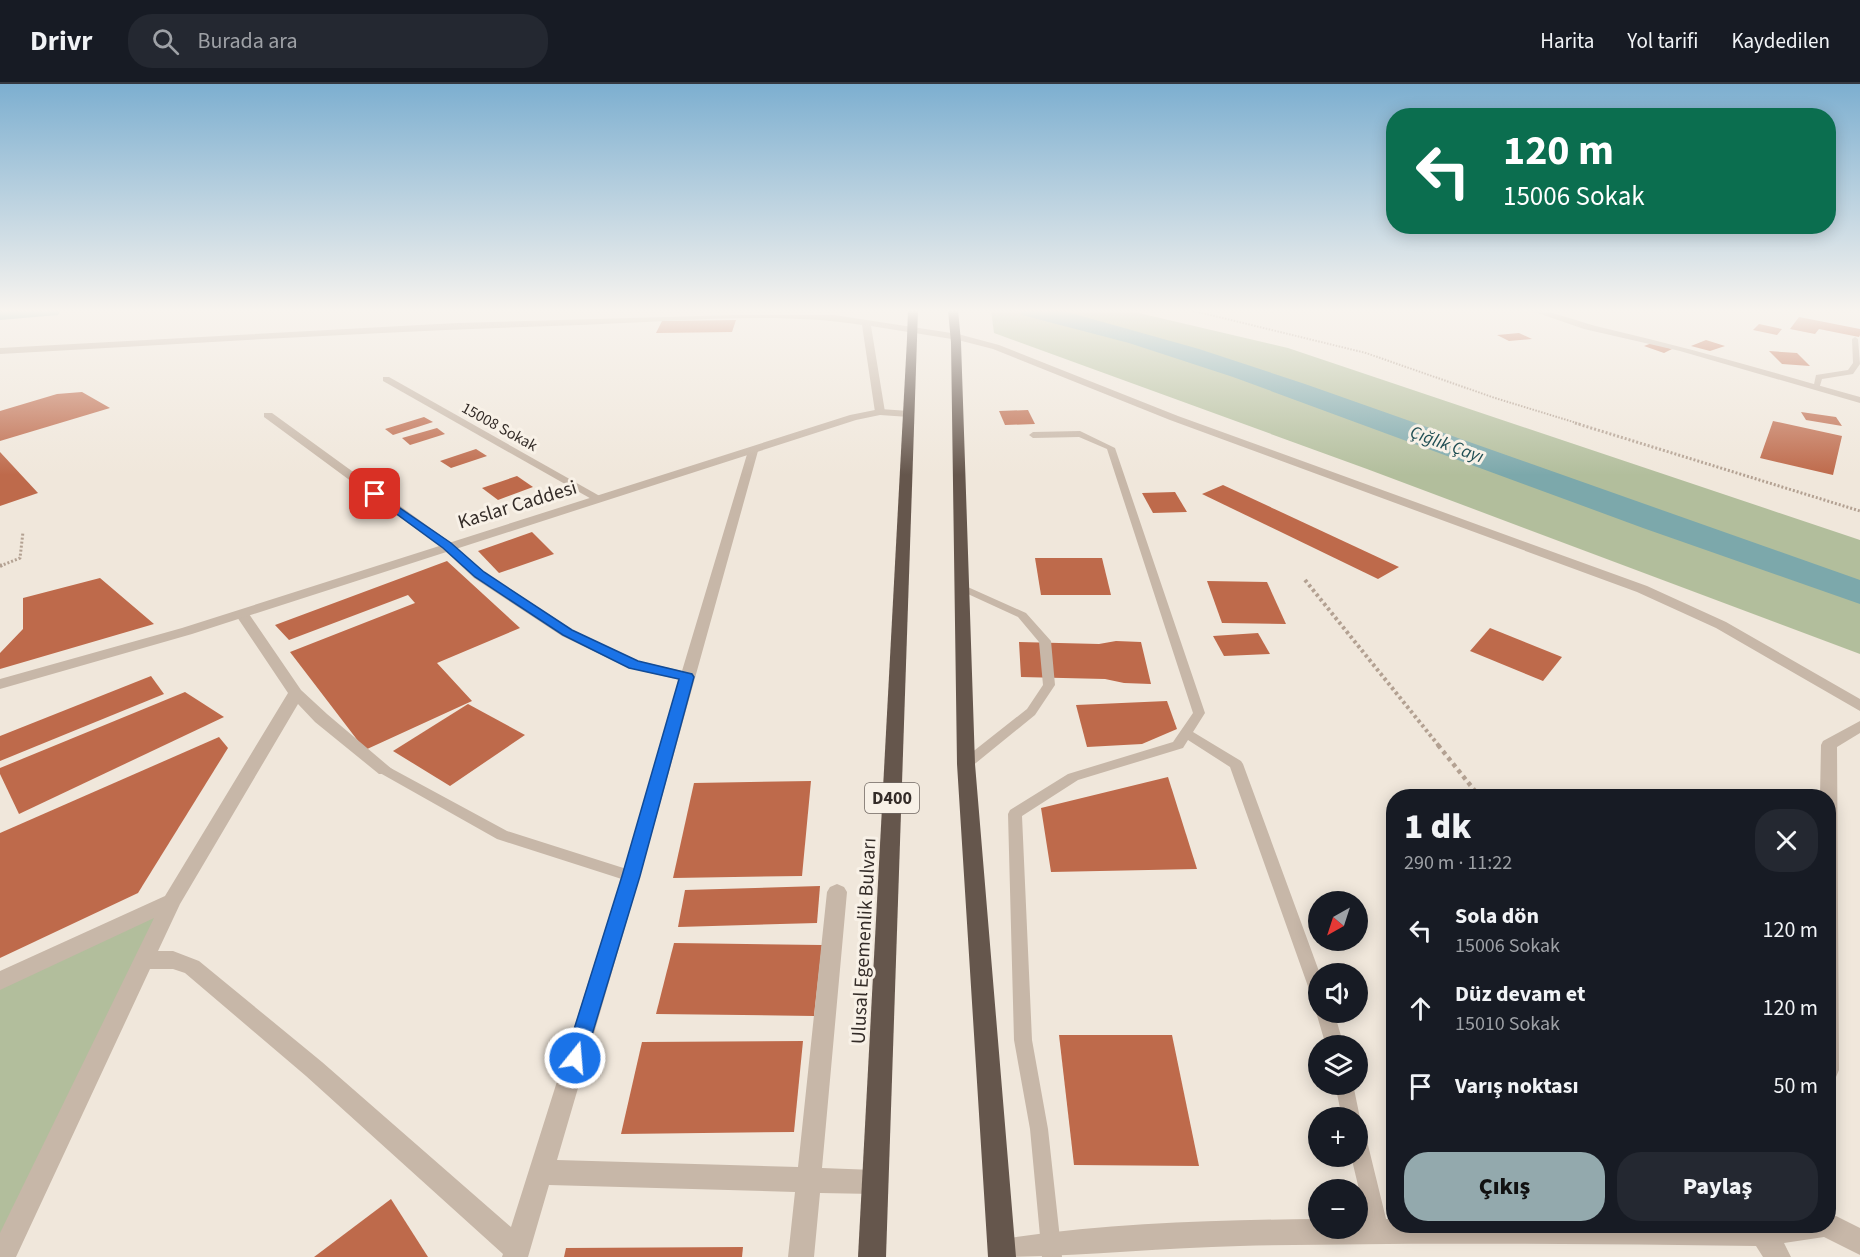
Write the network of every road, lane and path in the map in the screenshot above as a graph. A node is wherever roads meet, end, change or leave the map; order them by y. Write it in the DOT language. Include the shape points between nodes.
graph roads {
  1 [pos="873,365"];
  2 [pos="911,365"];
  3 [pos="956,365"];
  4 [pos="1040,365"];
  5 [pos="1400,365"];
  6 [pos="1738,365"];
  7 [pos="1856,365"];
  8 [pos="386,379"];
  9 [pos="1816,387"];
  10 [pos="1860,400"];
  11 [pos="880,412"];
  12 [pos="909,414"];
  13 [pos="268,416"];
  14 [pos="1033,435"];
  15 [pos="753,451"];
  16 [pos="598,499"];
  17 [pos="1859,510"];
  18 [pos="23,532"];
  19 [pos="447,546"];
  20 [pos="0,566"];
  21 [pos="1305,580"];
  22 [pos="961,587"];
  23 [pos="242,614"];
  24 [pos="687,677"];
  25 [pos="0,684"];
  26 [pos="296,693"];
  27 [pos="1860,706"];
  28 [pos="1860,726"];
  29 [pos="1185,733"];
  30 [pos="966,764"];
  31 [pos="385,770"];
  32 [pos="1473,789"];
  33 [pos="1829,789"];
  34 [pos="631,876"];
  35 [pos="837,891"];
  36 [pos="172,901"];
  37 [pos="143,960"];
  38 [pos="1308,964"];
  39 [pos="0,981"];
  40 [pos="1363,1167"];
  41 [pos="540,1172"];
  42 [pos="808,1180"];
  43 [pos="874,1182"];
  44 [pos="1836,1229"];
  45 [pos="1379,1231"];
  46 [pos="1386,1231"];
  47 [pos="1763,1233"];
  48 [pos="1860,1242"];
  49 [pos="1051,1250"];
  50 [pos="516,1253"];
  51 [pos="1002,1255"];
  52 [pos="2,1257"];
  53 [pos="801,1257"];
  54 [pos="872,1257"];
  55 [pos="1778,1257"];
  1 -- 11 [label="street"];
  2 -- 12 [label="highway, Ulusal Egemenlik Bulvarı / D400, bridge"];
  3 -- 22 [label="highway, bridge"];
  4 -- 27 [label="street" via="1174,418 1642,589 1721,625"];
  5 -- 17 [label="path"];
  6 -- 9 [label="street"];
  7 -- 9 [label="lane" via="1850,372 1819,377"];
  8 -- 16 [label="street, 15008 Sokak"];
  9 -- 10 [label="street"];
  11 -- 12 [label="street, Kaslar Caddesi"];
  11 -- 15 [label="street, Kaslar Caddesi"];
  12 -- 43 [label="highway, Ulusal Egemenlik Bulvarı / D400"];
  13 -- 19 [label="street"];
  14 -- 29 [label="lane" via="1080,434 1111,448 1199,713"];
  15 -- 16 [label="street, Kaslar Caddesi"];
  15 -- 24 [label="street"];
  16 -- 19 [label="street, Kaslar Caddesi"];
  18 -- 20 [label="path" via="20,558"];
  19 -- 23 [label="street, Kaslar Caddesi"];
  19 -- 24 [label="street" via="479,575 567,633 634,665"];
  21 -- 32 [label="path"];
  22 -- 30 [label="highway"];
  22 -- 30 [label="lane" via="1022,615 1046,641 1049,685 1031,712"];
  23 -- 25 [label="street, Kaslar Caddesi"];
  23 -- 26 [label="street"];
  24 -- 34 [label="street"];
  26 -- 31 [label="street"];
  26 -- 36 [label="street"];
  28 -- 33 [label="street" via="1829,745"];
  29 -- 38 [label="lane" via="1236,765"];
  29 -- 49 [label="lane" via="1178,745 1073,777 1016,813 1023,1040 1039,1129"];
  30 -- 51 [label="highway"];
  31 -- 34 [label="lane" via="502,835"];
  34 -- 41 [label="street"];
  35 -- 42 [label="street"];
  36 -- 37 [label="street"];
  36 -- 39 [label="street"];
  37 -- 50 [label="street" via="172,960 192,967 314,1069"];
  37 -- 52 [label="street"];
  40 -- 45 [label="lane"];
  41 -- 42 [label="street"];
  41 -- 50 [label="street"];
  42 -- 43 [label="street"];
  42 -- 53 [label="street"];
  43 -- 54 [label="highway, Ulusal Egemenlik Bulvarı / D400"];
  44 -- 48 [label="street"];
  45 -- 46 [label="street"];
  45 -- 49 [label="street" via="1181,1234"];
  47 -- 55 [label="street"];
  49 -- 51 [label="street"];
}
